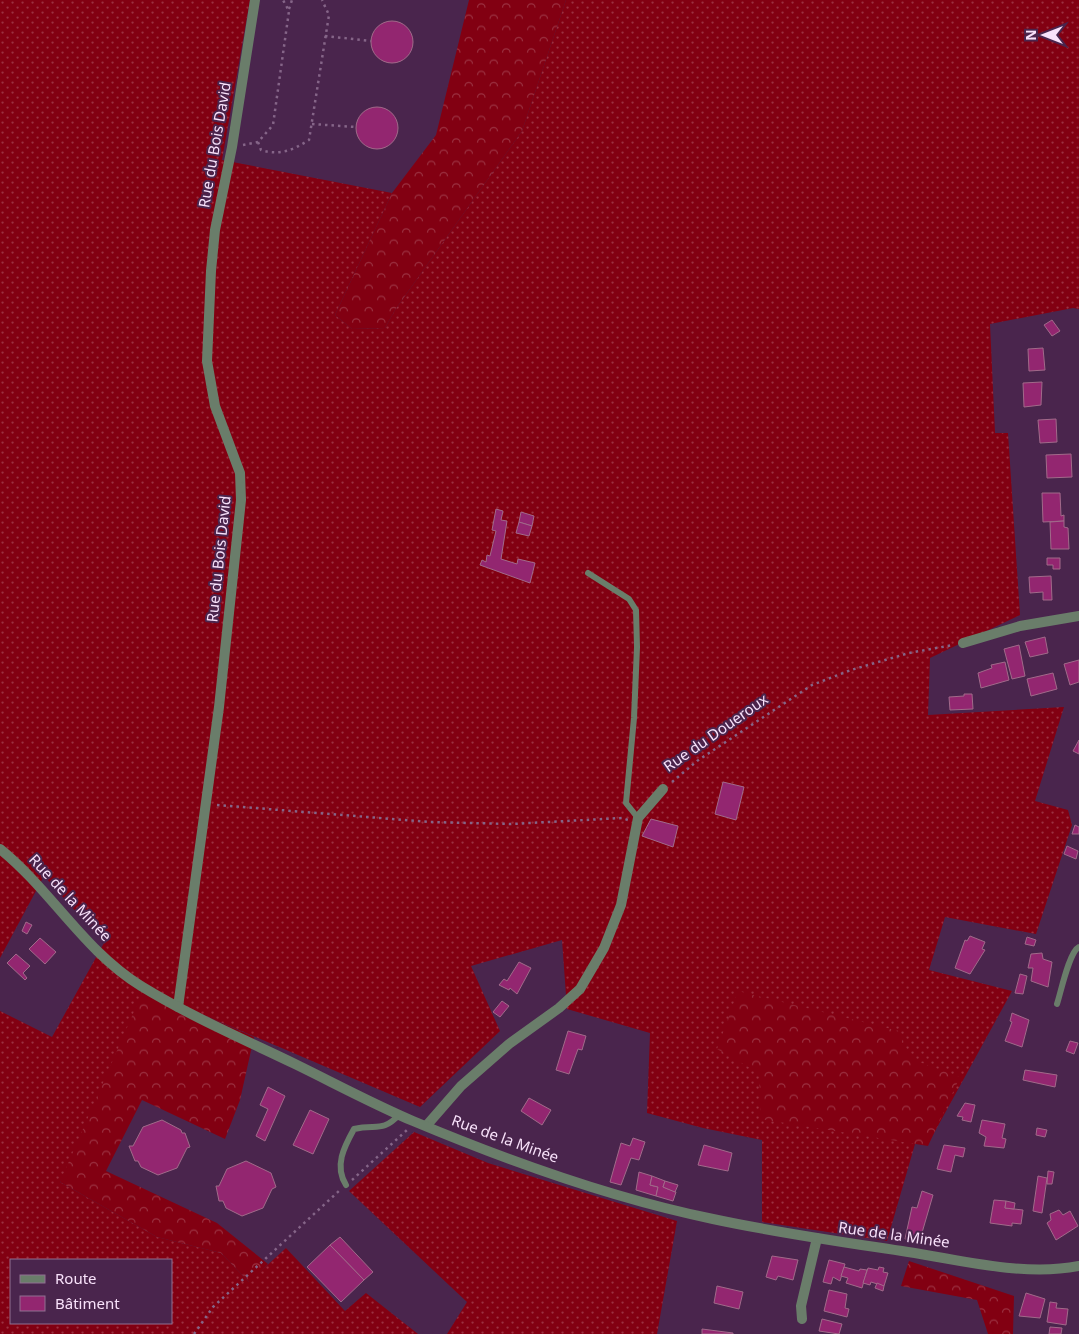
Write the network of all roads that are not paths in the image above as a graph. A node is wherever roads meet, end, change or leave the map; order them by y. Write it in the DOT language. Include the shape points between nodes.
graph roads {
  1 [pos="255,0"];
  2 [pos="588,572"];
  3 [pos="1079,616"];
  4 [pos="963,644"];
  5 [pos="663,789"];
  6 [pos="637,821"];
  7 [pos="0,849"];
  8 [pos="1079,947"];
  9 [pos="1057,1004"];
  10 [pos="178,1007"];
  11 [pos="400,1114"];
  12 [pos="427,1126"];
  13 [pos="346,1185"];
  14 [pos="817,1238"];
  15 [pos="1079,1266"];
  16 [pos="802,1318"];
  1 -- 10 [label="street, Rue du Bois David" via="214,238 207,361 215,406 240,474 241,500 219,707"];
  2 -- 6 [label="lane" via="629,599 636,610 634,718 626,803"];
  3 -- 4 [label="street" via="1020,626"];
  5 -- 6 [label="street, Rue du Doueroux"];
  6 -- 12 [label="street" via="621,905 604,948 580,989 461,1086"];
  7 -- 10 [label="street, Rue de la Minée" via="21,866 90,944 138,984"];
  8 -- 9 [label="lane" via="1075,949"];
  10 -- 11 [label="street, Rue de la Minée"];
  11 -- 12 [label="street, Rue de la Minée"];
  11 -- 13 [label="lane" via="390,1125 382,1128 354,1129 342,1152 340,1164 340,1176"];
  12 -- 14 [label="street, Rue de la Minée" via="552,1173 629,1196 711,1219"];
  14 -- 15 [label="street, Rue de la Minée" via="1017,1268"];
  14 -- 16 [label="street" via="801,1306"];
}
